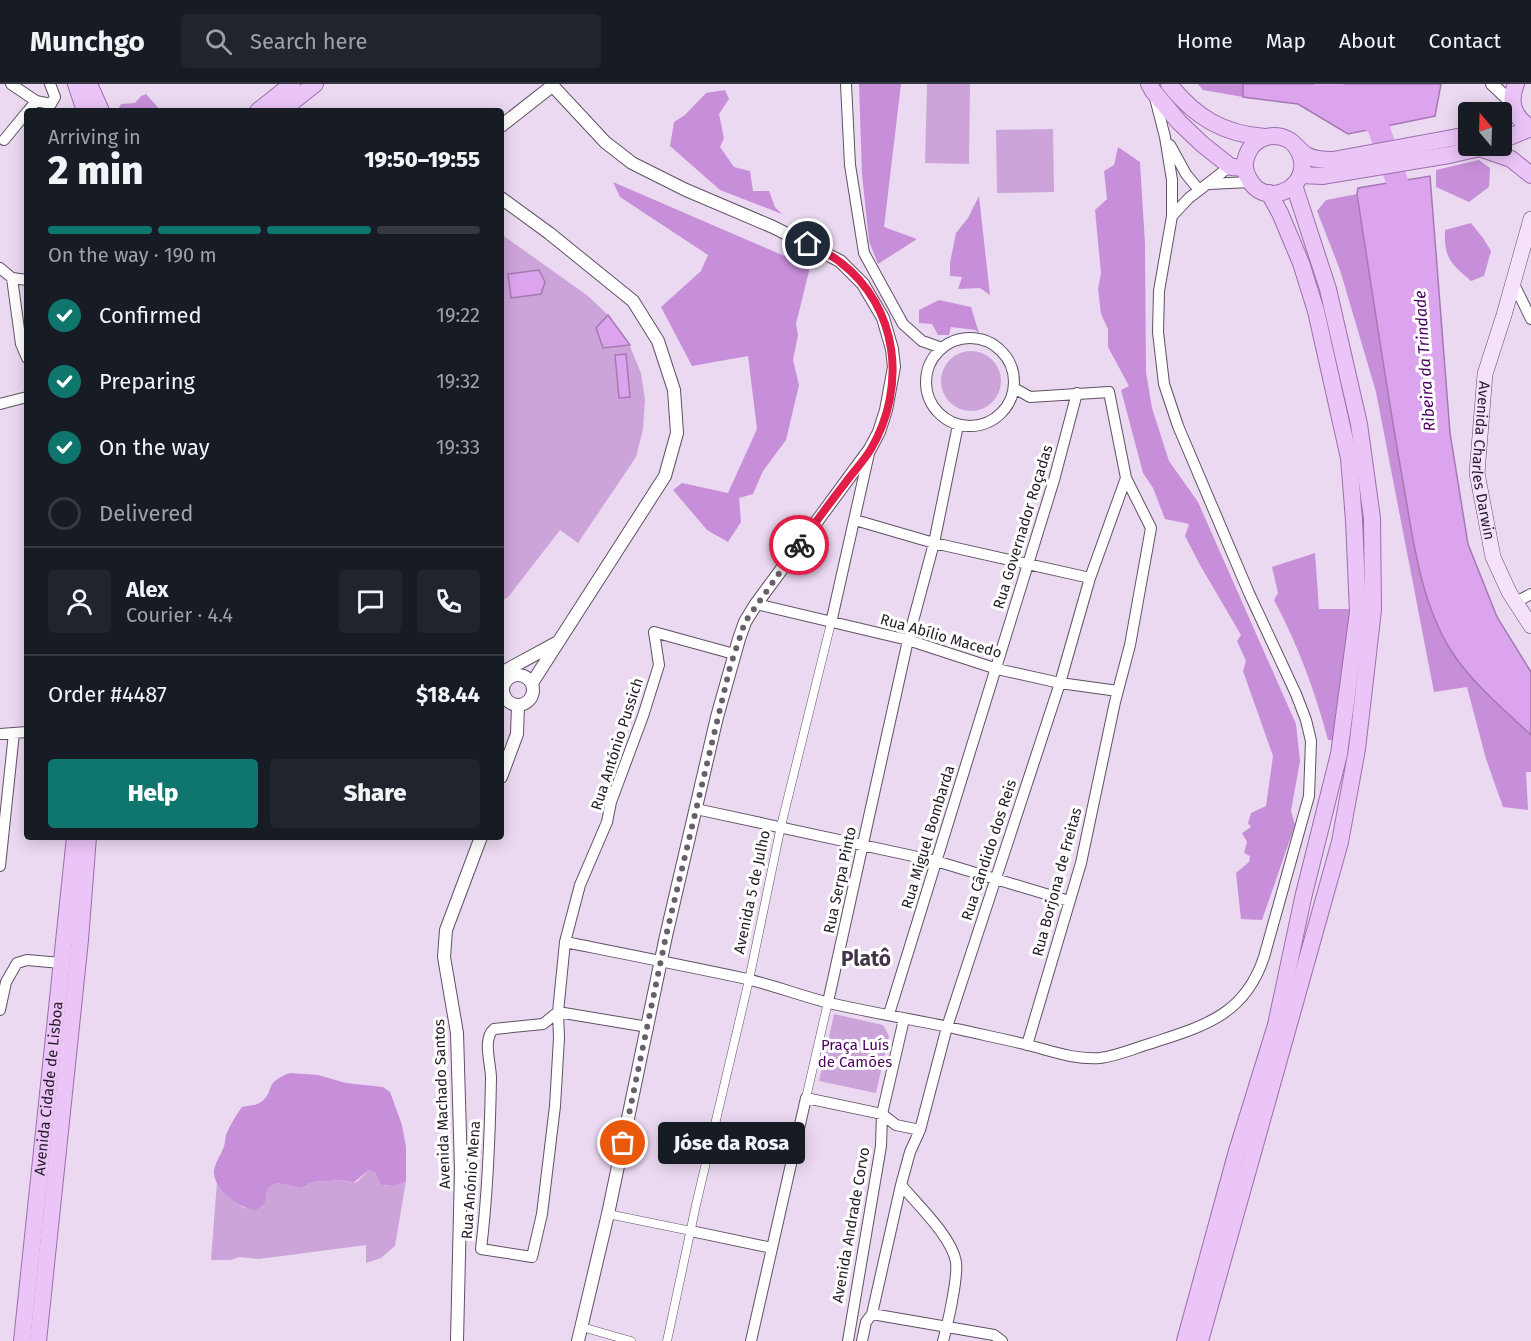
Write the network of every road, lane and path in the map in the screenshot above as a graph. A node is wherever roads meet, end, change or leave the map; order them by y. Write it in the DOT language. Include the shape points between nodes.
graph roads {
  1 [pos="12,84"];
  2 [pos="50,84"];
  3 [pos="76,84"];
  4 [pos="89,84"];
  5 [pos="315,84"];
  6 [pos="846,84"];
  7 [pos="1169,84"];
  8 [pos="1492,84"];
  9 [pos="1516,84"];
  10 [pos="551,85"];
  11 [pos="287,86"];
  12 [pos="1151,88"];
  13 [pos="36,101"];
  14 [pos="1503,102"];
  15 [pos="1510,102"];
  16 [pos="31,108"];
  17 [pos="84,108"];
  18 [pos="100,108"];
  19 [pos="261,108"];
  20 [pos="285,108"];
  21 [pos="1512,114"];
  22 [pos="24,117"];
  23 [pos="504,124"];
  24 [pos="1531,128"];
  25 [pos="1512,136"];
  26 [pos="1165,137"];
  27 [pos="1265,138"];
  28 [pos="4,140"];
  29 [pos="1458,141"];
  30 [pos="1293,144"];
  31 [pos="1448,147"];
  32 [pos="1458,147"];
  33 [pos="1505,156"];
  34 [pos="1355,162"];
  35 [pos="1243,167"];
  36 [pos="1531,175"];
  37 [pos="1297,180"];
  38 [pos="1204,187"];
  39 [pos="1269,194"];
  40 [pos="504,200"];
  41 [pos="1172,216"];
  42 [pos="1530,226"];
  43 [pos="0,268"];
  44 [pos="12,278"];
  45 [pos="24,280"];
  46 [pos="1513,282"];
  47 [pos="1531,319"];
  48 [pos="942,348"];
  49 [pos="24,351"];
  50 [pos="1014,388"];
  51 [pos="1077,393"];
  52 [pos="24,398"];
  53 [pos="0,404"];
  54 [pos="958,425"];
  55 [pos="870,449"];
  56 [pos="1126,478"];
  57 [pos="855,520"];
  58 [pos="934,543"];
  59 [pos="1027,565"];
  60 [pos="1090,578"];
  61 [pos="1531,594"];
  62 [pos="1516,602"];
  63 [pos="756,604"];
  64 [pos="831,623"];
  65 [pos="1531,626"];
  66 [pos="908,640"];
  67 [pos="559,641"];
  68 [pos="734,654"];
  69 [pos="997,669"];
  70 [pos="504,671"];
  71 [pos="532,683"];
  72 [pos="1060,683"];
  73 [pos="504,684"];
  74 [pos="1118,691"];
  75 [pos="504,692"];
  76 [pos="518,705"];
  77 [pos="24,732"];
  78 [pos="14,733"];
  79 [pos="0,734"];
  80 [pos="504,769"];
  81 [pos="696,809"];
  82 [pos="781,826"];
  83 [pos="75,840"];
  84 [pos="88,840"];
  85 [pos="480,840"];
  86 [pos="864,844"];
  87 [pos="936,861"];
  88 [pos="0,866"];
  89 [pos="996,880"];
  90 [pos="1070,901"];
  91 [pos="565,942"];
  92 [pos="661,961"];
  93 [pos="61,963"];
  94 [pos="749,980"];
  95 [pos="828,1002"];
  96 [pos="0,1010"];
  97 [pos="558,1012"];
  98 [pos="889,1014"];
  99 [pos="904,1018"];
  100 [pos="648,1027"];
  101 [pos="947,1027"];
  102 [pos="1027,1045"];
  103 [pos="806,1098"];
  104 [pos="882,1114"];
  105 [pos="920,1130"];
  106 [pos="901,1185"];
  107 [pos="608,1214"];
  108 [pos="691,1231"];
  109 [pos="772,1248"];
  110 [pos="872,1314"];
  111 [pos="582,1327"];
  112 [pos="947,1328"];
  113 [pos="22,1341"];
  114 [pos="38,1341"];
  115 [pos="457,1341"];
  116 [pos="578,1341"];
  117 [pos="631,1341"];
  118 [pos="667,1341"];
  119 [pos="751,1341"];
  120 [pos="848,1341"];
  121 [pos="862,1341"];
  122 [pos="944,1341"];
  123 [pos="1002,1341"];
  124 [pos="1185,1341"];
  125 [pos="1200,1341"];
  1 -- 13 [label="street"];
  2 -- 13 [label="street" via="55,97 51,104"];
  3 -- 17 [label="main road"];
  4 -- 18 [label="main road"];
  5 -- 20 [label="main road"];
  6 -- 48 [label="street" via="850,165 864,253 903,324 922,341"];
  7 -- 27 [label="main road" via="1199,115 1218,127"];
  8 -- 14 [label="street"];
  9 -- 15 [label="main road"];
  10 -- 23 [label="street"];
  10 -- 55 [label="street" via="605,142 632,163 825,252 863,284 883,318 894,367 886,410"];
  11 -- 19 [label="main road"];
  12 -- 26 [label="street"];
  12 -- 35 [label="main road" via="1179,122"];
  13 -- 16 [label="street"];
  21 -- 24 [label="main road"];
  22 -- 28 [label="street"];
  24 -- 25 [label="main road"];
  26 -- 38 [label="street" via="1186,174"];
  26 -- 41 [label="street" via="1172,180"];
  27 -- 30 [label="main road" via="1280,137"];
  27 -- 35 [label="main road" via="1252,146"];
  29 -- 31 [label="main road"];
  30 -- 34 [label="main road" via="1305,155 1322,160"];
  30 -- 37 [label="main road" via="1302,158"];
  31 -- 32 [label="main road"];
  31 -- 34 [label="main road"];
  33 -- 36 [label="main road"];
  34 -- 37 [label="main road" via="1322,176"];
  35 -- 38 [label="street"];
  35 -- 38 [label="street"];
  35 -- 39 [label="main road"];
  37 -- 39 [label="main road" via="1287,191"];
  37 -- 125 [label="main road" via="1359,424 1372,518 1373,610 1357,749 1340,842"];
  38 -- 41 [label="street"];
  39 -- 124 [label="main road" via="1301,262 1316,311 1349,458 1358,612 1339,754 1276,1025"];
  40 -- 67 [label="street" via="633,301 658,341 674,390 676,434 664,476"];
  41 -- 102 [label="street" via="1159,291 1158,340 1164,384 1178,426 1306,720 1311,741 1309,796 1258,974 1237,1004 1206,1024 1100,1058 1061,1055"];
  42 -- 46 [label="main road, Avenida Charles Darwin"];
  43 -- 44 [label="street"];
  44 -- 45 [label="street"];
  44 -- 49 [label="street"];
  46 -- 47 [label="street"];
  46 -- 62 [label="main road, Avenida Charles Darwin" via="1485,374 1477,473 1493,557"];
  48 -- 50 [label="street" via="970,338 992,344 1012,366"];
  48 -- 54 [label="street" via="930,363 926,389 939,414"];
  50 -- 51 [label="street" via="1030,397"];
  50 -- 54 [label="street" via="1006,409 995,419 981,425"];
  51 -- 56 [label="street, Rua Borjona de Freitas" via="1109,392"];
  51 -- 59 [label="street, Rua Governador Roçadas"];
  52 -- 53 [label="street"];
  54 -- 58 [label="street, Rua Serpa Pinto"];
  55 -- 57 [label="street, Avenida 5 de Julho"];
  55 -- 63 [label="street"];
  56 -- 60 [label="street, Rua Cândido dos Reis"];
  56 -- 74 [label="street, Rua Borjona de Freitas" via="1151,528"];
  57 -- 58 [label="street"];
  57 -- 64 [label="street, Avenida 5 de Julho"];
  58 -- 59 [label="street"];
  58 -- 66 [label="street, Rua Serpa Pinto"];
  59 -- 60 [label="street"];
  59 -- 69 [label="street, Rua Governador Roçadas"];
  60 -- 72 [label="street, Rua Cândido dos Reis"];
  61 -- 62 [label="street"];
  62 -- 65 [label="main road, Avenida Charles Darwin"];
  63 -- 64 [label="street, Rua Abílio Macedo"];
  63 -- 68 [label="street"];
  64 -- 66 [label="street, Rua Abílio Macedo"];
  64 -- 82 [label="street, Avenida 5 de Julho"];
  66 -- 69 [label="street, Rua Abílio Macedo"];
  66 -- 86 [label="street, Rua Serpa Pinto"];
  67 -- 70 [label="street"];
  67 -- 71 [label="street"];
  68 -- 81 [label="street"];
  68 -- 91 [label="street, Rua António Pussich" via="654,632 659,665 607,822 580,885"];
  69 -- 72 [label="street, Rua Abílio Macedo"];
  69 -- 87 [label="street, Rua Miguel Bombarda"];
  71 -- 73 [label="street" via="518,674"];
  71 -- 76 [label="street" via="531,699"];
  72 -- 74 [label="street, Rua Abílio Macedo"];
  72 -- 89 [label="street, Rua Cândido dos Reis"];
  74 -- 90 [label="street, Rua Borjona de Freitas"];
  75 -- 76 [label="street" via="507,700"];
  76 -- 80 [label="street" via="517,734"];
  77 -- 78 [label="street"];
  78 -- 79 [label="street"];
  78 -- 88 [label="street"];
  81 -- 82 [label="street"];
  81 -- 92 [label="street"];
  82 -- 86 [label="street"];
  82 -- 94 [label="street, Avenida 5 de Julho"];
  83 -- 93 [label="main road, Avenida Cidade de Lisboa"];
  84 -- 114 [label="main road, Avenida Cidade de Lisboa"];
  85 -- 115 [label="street, Avenida Machado Santos" via="446,930 444,957 457,1033 461,1169"];
  86 -- 87 [label="street"];
  86 -- 95 [label="street, Rua Serpa Pinto"];
  87 -- 89 [label="street"];
  87 -- 98 [label="street, Rua Miguel Bombarda"];
  89 -- 90 [label="street"];
  89 -- 101 [label="street, Rua Cândido dos Reis"];
  90 -- 102 [label="street, Rua Borjona de Freitas"];
  91 -- 92 [label="street"];
  91 -- 97 [label="street, Rua Anónio Mena"];
  92 -- 94 [label="street"];
  92 -- 100 [label="street"];
  93 -- 96 [label="street" via="17,963 6,982"];
  93 -- 113 [label="main road, Avenida Cidade de Lisboa"];
  94 -- 95 [label="street"];
  94 -- 108 [label="street, Avenida 5 de Julho"];
  95 -- 98 [label="street"];
  95 -- 103 [label="street, Rua Serpa Pinto"];
  97 -- 97 [label="street, Rua Anónio Mena" via="554,1117 543,1214 532,1257 481,1249 489,1169 489,1033 494,1029 543,1024"];
  97 -- 100 [label="street"];
  98 -- 99 [label="street"];
  99 -- 101 [label="street"];
  99 -- 104 [label="street, Avenida Andrade Corvo"];
  100 -- 107 [label="street"];
  101 -- 102 [label="street"];
  101 -- 105 [label="street, Rua Cândido dos Reis"];
  103 -- 104 [label="street"];
  103 -- 109 [label="street, Rua Serpa Pinto"];
  104 -- 105 [label="street" via="896,1125"];
  104 -- 120 [label="street, Avenida Andrade Corvo"];
  105 -- 106 [label="street"];
  106 -- 110 [label="street"];
  106 -- 112 [label="street" via="954,1253 956,1270"];
  107 -- 108 [label="street"];
  107 -- 111 [label="street"];
  108 -- 109 [label="street"];
  108 -- 118 [label="street, Avenida 5 de Julho"];
  109 -- 119 [label="street, Rua Serpa Pinto"];
  110 -- 112 [label="street"];
  110 -- 121 [label="street"];
  111 -- 116 [label="street"];
  111 -- 117 [label="street"];
  112 -- 122 [label="street"];
  112 -- 123 [label="street" via="994,1335"];
}
